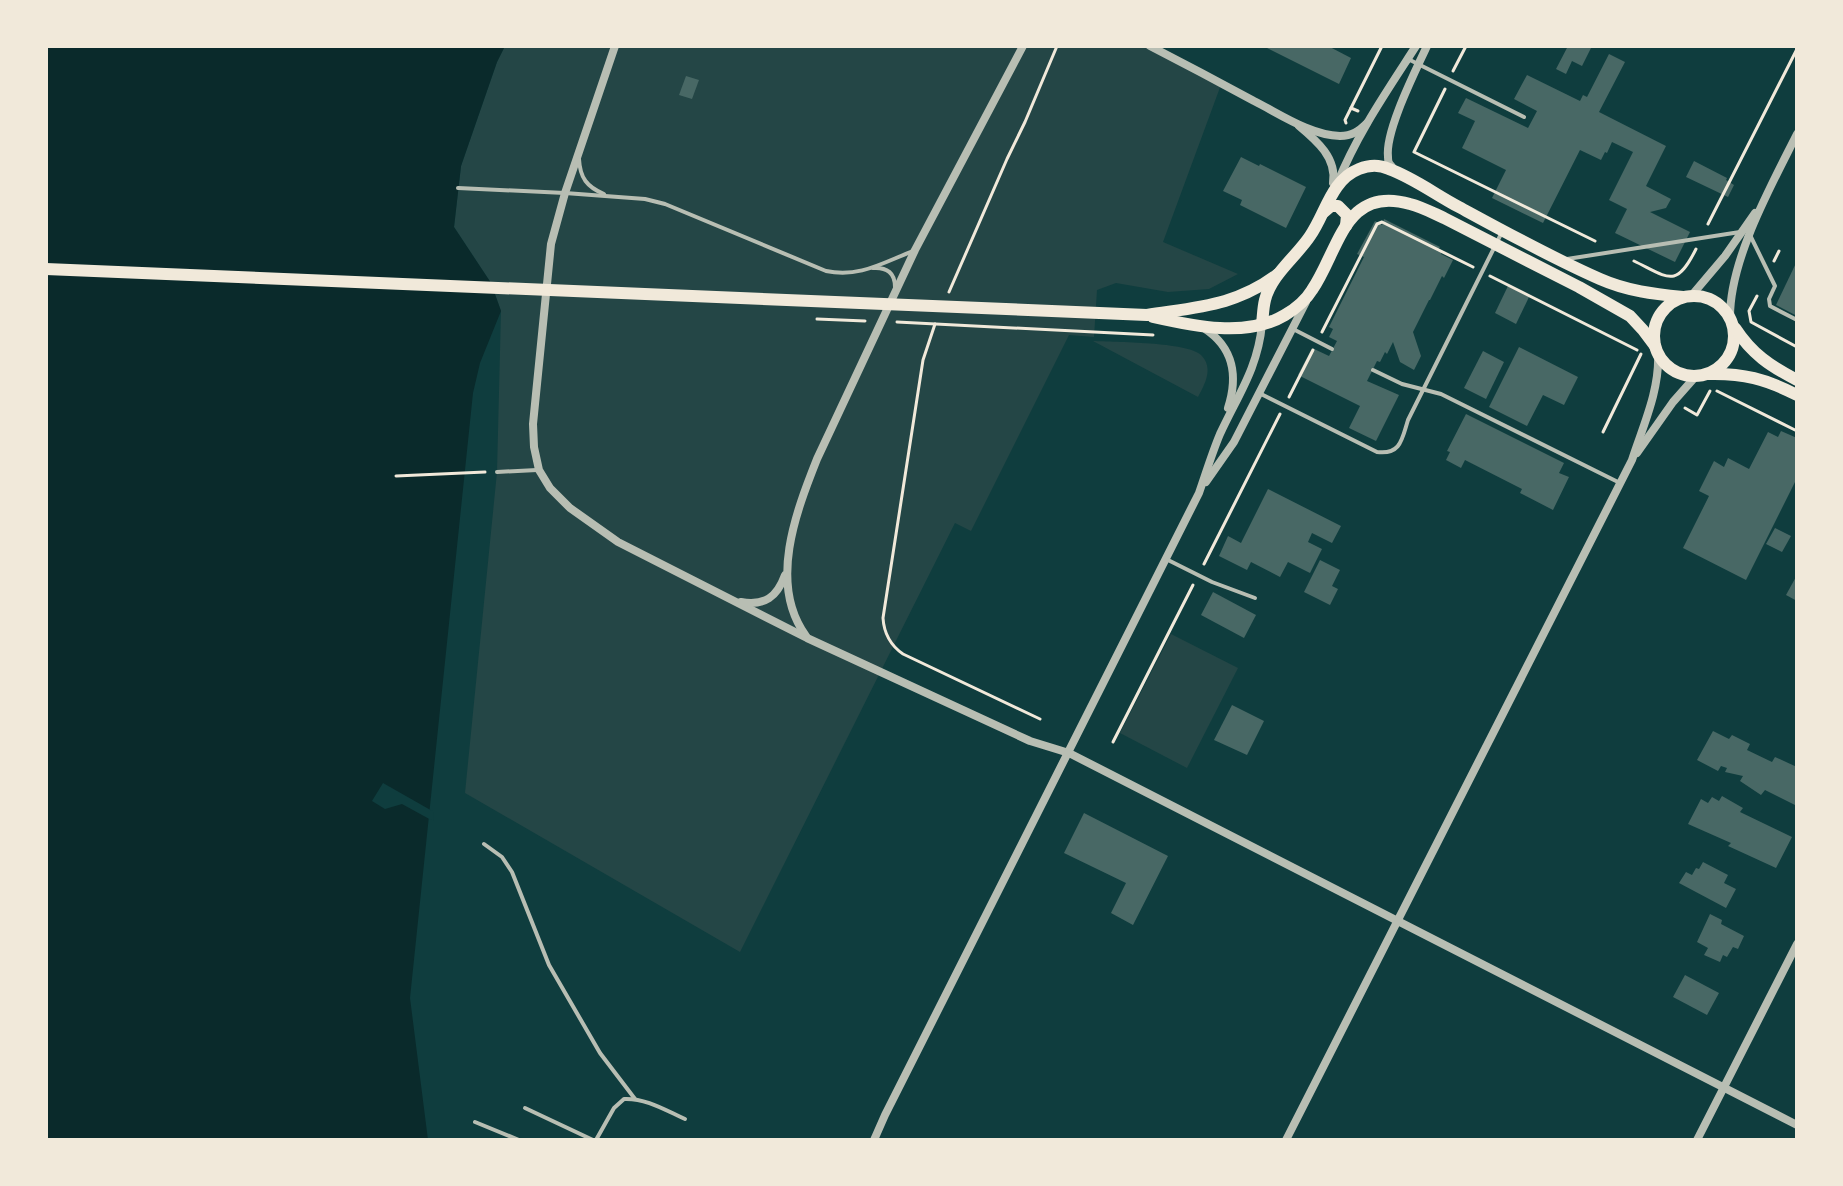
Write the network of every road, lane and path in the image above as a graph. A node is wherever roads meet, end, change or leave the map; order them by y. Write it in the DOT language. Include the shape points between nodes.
graph roads {
  1 [pos="615,46"];
  2 [pos="1023,46"];
  3 [pos="1057,46"];
  4 [pos="1150,46"];
  5 [pos="1382,46"];
  6 [pos="1416,46"];
  7 [pos="1427,46"];
  8 [pos="1466,46"];
  9 [pos="1797,49"];
  10 [pos="1408,59"];
  11 [pos="1419,64"];
  12 [pos="1449,80"];
  13 [pos="1351,108"];
  14 [pos="1358,111"];
  15 [pos="1524,117"];
  16 [pos="1292,121"];
  17 [pos="1367,123"];
  18 [pos="1346,124"];
  19 [pos="1797,134"];
  20 [pos="580,147"];
  21 [pos="1422,156"];
  22 [pos="1418,162"];
  23 [pos="1395,171"];
  24 [pos="458,188"];
  25 [pos="1335,188"];
  26 [pos="565,193"];
  27 [pos="614,197"];
  28 [pos="1325,207"];
  29 [pos="1346,226"];
  30 [pos="1503,230"];
  31 [pos="1746,233"];
  32 [pos="1702,238"];
  33 [pos="1496,245"];
  34 [pos="915,250"];
  35 [pos="1616,251"];
  36 [pos="1561,260"];
  37 [pos="46,269"];
  38 [pos="867,269"];
  39 [pos="1482,272"];
  40 [pos="1278,274"];
  41 [pos="1312,291"];
  42 [pos="948,296"];
  43 [pos="1687,296"];
  44 [pos="892,300"];
  45 [pos="1147,315"];
  46 [pos="1797,320"];
  47 [pos="936,321"];
  48 [pos="1731,321"];
  49 [pos="1262,324"];
  50 [pos="1198,325"];
  51 [pos="1293,329"];
  52 [pos="1095,331"];
  53 [pos="1769,332"];
  54 [pos="1155,335"];
  55 [pos="1622,335"];
  56 [pos="1618,341"];
  57 [pos="1317,342"];
  58 [pos="1797,347"];
  59 [pos="1332,349"];
  60 [pos="1657,350"];
  61 [pos="1295,369"];
  62 [pos="1373,370"];
  63 [pos="1302,373"];
  64 [pos="1701,375"];
  65 [pos="1797,380"];
  66 [pos="1423,390"];
  67 [pos="1259,393"];
  68 [pos="1797,395"];
  69 [pos="1284,406"];
  70 [pos="1682,406"];
  71 [pos="1797,431"];
  72 [pos="1603,432"];
  73 [pos="1219,435"];
  74 [pos="1632,460"];
  75 [pos="539,470"];
  76 [pos="497,472"];
  77 [pos="396,476"];
  78 [pos="1620,483"];
  79 [pos="1199,493"];
  80 [pos="1166,559"];
  81 [pos="788,562"];
  82 [pos="1198,576"];
  83 [pos="726,597"];
  84 [pos="1255,598"];
  85 [pos="807,638"];
  86 [pos="1040,719"];
  87 [pos="1113,742"];
  88 [pos="1069,753"];
  89 [pos="484,844"];
  90 [pos="1397,922"];
  91 [pos="1797,944"];
  92 [pos="1723,1089"];
  93 [pos="635,1099"];
  94 [pos="525,1108"];
  95 [pos="685,1119"];
  96 [pos="475,1122"];
  97 [pos="1797,1125"];
  98 [pos="519,1140"];
  99 [pos="594,1140"];
  100 [pos="874,1140"];
  101 [pos="1286,1140"];
  102 [pos="1697,1140"];
  1 -- 20 [label="street"];
  2 -- 34 [label="street"];
  3 -- 42 [label="path"];
  4 -- 16 [label="street"];
  5 -- 13 [label="path"];
  6 -- 10 [label="street"];
  7 -- 11 [label="street"];
  8 -- 12 [label="path"];
  9 -- 32 [label="path"];
  10 -- 11 [label="lane"];
  10 -- 17 [label="street"];
  11 -- 12 [label="lane"];
  11 -- 23 [label="street" via="1388,145"];
  12 -- 15 [label="lane"];
  12 -- 21 [label="path" via="1414,152"];
  13 -- 14 [label="path"];
  13 -- 18 [label="path"];
  16 -- 17 [label="street" via="1338,136 1354,134"];
  16 -- 28 [label="street" via="1331,162 1334,177"];
  17 -- 25 [label="street"];
  19 -- 31 [label="street"];
  20 -- 26 [label="street"];
  20 -- 27 [label="lane" via="584,181"];
  21 -- 22 [label="path"];
  21 -- 35 [label="path"];
  23 -- 25 [label="main road" via="1361,168"];
  23 -- 30 [label="main road"];
  24 -- 26 [label="lane"];
  25 -- 28 [label="main road"];
  26 -- 27 [label="lane"];
  26 -- 75 [label="street" via="551,244 533,424"];
  27 -- 38 [label="lane" via="665,204 826,271 842,275"];
  28 -- 29 [label="main road" via="1338,206 1347,215"];
  28 -- 40 [label="main road" via="1300,251"];
  29 -- 33 [label="main road" via="1367,205 1398,201 1422,207"];
  29 -- 41 [label="main road"];
  30 -- 33 [label="lane"];
  30 -- 36 [label="main road"];
  31 -- 32 [label="lane"];
  31 -- 43 [label="street"];
  31 -- 46 [label="lane" via="1775,286 1769,304"];
  31 -- 48 [label="street" via="1730,299"];
  32 -- 35 [label="lane"];
  32 -- 35 [label="path" via="1678,276 1666,277"];
  33 -- 39 [label="lane"];
  33 -- 60 [label="main road" via="1630,316"];
  34 -- 38 [label="lane"];
  34 -- 44 [label="street"];
  35 -- 36 [label="lane"];
  36 -- 43 [label="main road" via="1625,288"];
  37 -- 45 [label="main road"];
  38 -- 44 [label="lane" via="884,268 893,276"];
  39 -- 56 [label="path"];
  39 -- 57 [label="path" via="1377,224"];
  39 -- 66 [label="lane"];
  40 -- 45 [label="main road" via="1221,304"];
  40 -- 49 [label="main road" via="1265,300"];
  41 -- 49 [label="main road" via="1286,314"];
  41 -- 51 [label="street"];
  43 -- 48 [label="main road" via="1714,300"];
  43 -- 60 [label="main road" via="1672,302 1657,321"];
  44 -- 81 [label="street" via="817,459"];
  45 -- 50 [label="main road"];
  47 -- 86 [label="path" via="923,360 884,629 903,654"];
  48 -- 64 [label="main road" via="1734,337 1726,360"];
  48 -- 65 [label="main road" via="1757,356"];
  49 -- 50 [label="main road"];
  49 -- 73 [label="street" via="1254,365"];
  50 -- 73 [label="street" via="1215,335 1233,364 1233,388"];
  51 -- 57 [label="lane"];
  51 -- 67 [label="street"];
  52 -- 54 [label="path"];
  53 -- 58 [label="path"];
  55 -- 56 [label="path"];
  56 -- 72 [label="path" via="1642,352"];
  57 -- 59 [label="lane"];
  57 -- 63 [label="path"];
  60 -- 64 [label="main road" via="1673,370"];
  60 -- 74 [label="street" via="1654,393"];
  61 -- 63 [label="path"];
  62 -- 66 [label="lane"];
  63 -- 69 [label="path"];
  64 -- 68 [label="main road" via="1747,375"];
  64 -- 74 [label="street" via="1673,402"];
  66 -- 69 [label="lane" via="1401,443 1386,453"];
  66 -- 78 [label="lane" via="1441,394"];
  67 -- 69 [label="lane"];
  67 -- 79 [label="street"];
  69 -- 82 [label="path"];
  70 -- 71 [label="path" via="1697,415 1707,394 1718,391"];
  73 -- 79 [label="street"];
  74 -- 78 [label="street"];
  75 -- 76 [label="lane"];
  75 -- 83 [label="street" via="550,488 592,525"];
  76 -- 77 [label="path"];
  78 -- 90 [label="street"];
  79 -- 80 [label="street"];
  80 -- 82 [label="lane"];
  80 -- 88 [label="street"];
  81 -- 83 [label="street" via="772,597 754,604"];
  81 -- 85 [label="street" via="791,609"];
  82 -- 84 [label="lane"];
  82 -- 87 [label="path"];
  83 -- 85 [label="street"];
  85 -- 88 [label="street" via="1030,741"];
  88 -- 90 [label="street"];
  88 -- 100 [label="street"];
  89 -- 93 [label="lane" via="512,872 549,965 600,1053"];
  90 -- 92 [label="street"];
  90 -- 101 [label="street"];
  91 -- 92 [label="street"];
  92 -- 97 [label="street"];
  92 -- 102 [label="street"];
  93 -- 95 [label="lane"];
  93 -- 99 [label="lane" via="624,1099 614,1108"];
  94 -- 99 [label="lane"];
  96 -- 98 [label="lane"];
}
